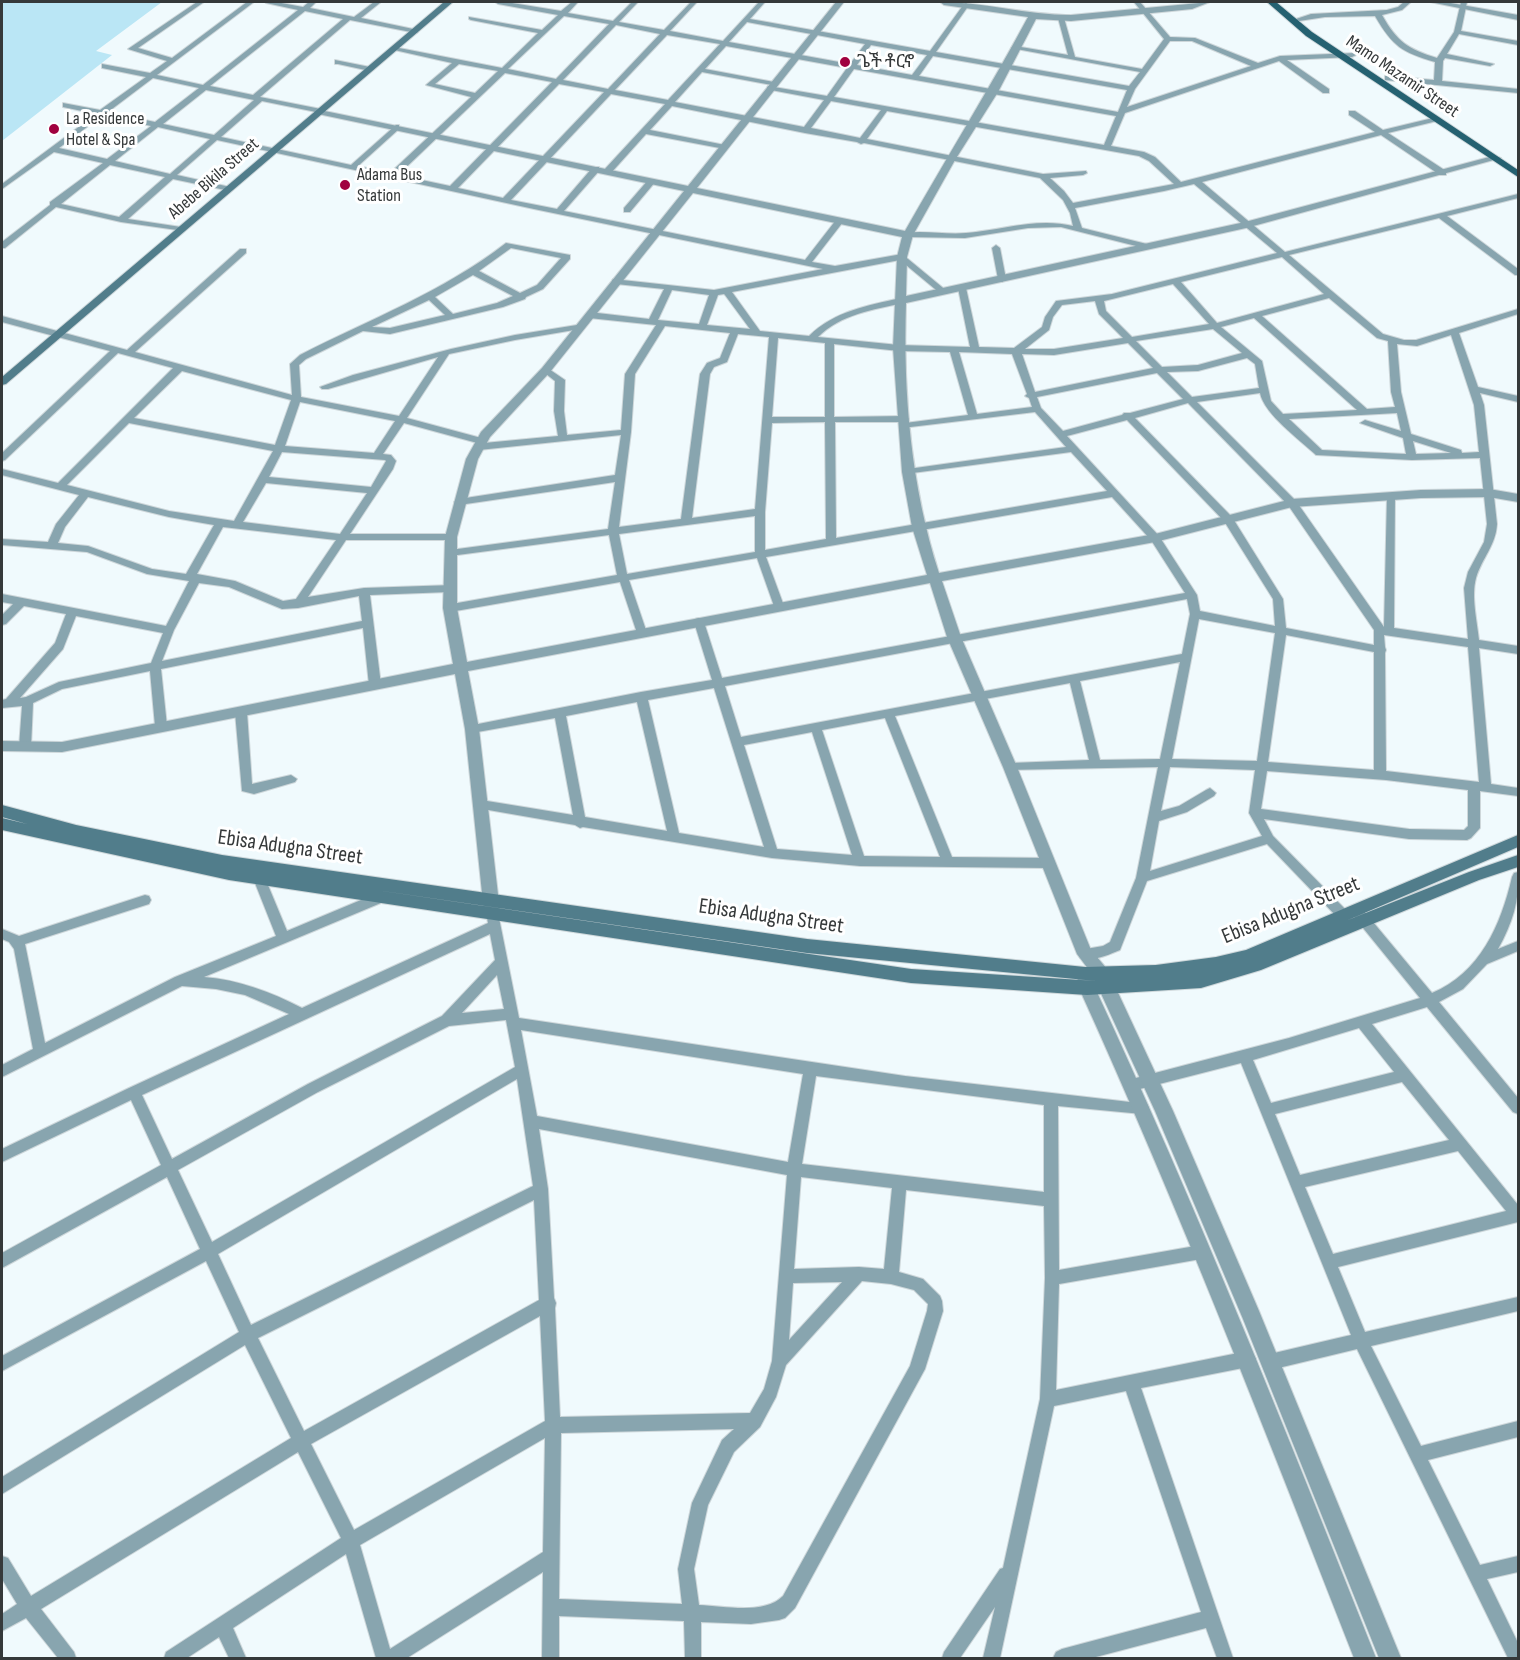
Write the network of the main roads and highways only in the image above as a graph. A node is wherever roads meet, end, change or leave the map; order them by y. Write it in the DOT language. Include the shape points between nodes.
graph roads {
  1 [pos="449,2"];
  2 [pos="1271,2"];
  3 [pos="1282,2"];
  4 [pos="1348,56"];
  5 [pos="1499,157"];
  6 [pos="1517,162"];
  7 [pos="1518,174"];
  8 [pos="2,382"];
  9 [pos="2,811"];
  10 [pos="2,824"];
  11 [pos="1518,841"];
  12 [pos="1518,869"];
  13 [pos="492,913"];
  14 [pos="1354,915"];
  1 -- 8 [label="main road, Abebe Bikila Street"];
  2 -- 4 [label="main road, Mamo Mazamir Street" via="1290,20"];
  3 -- 4 [label="main road, Mamo Mazamir Street"];
  4 -- 5 [label="main road, Mamo Mazamir Street" via="1388,78"];
  4 -- 5 [label="main road, Mamo Mazamir Street" via="1434,119"];
  5 -- 6 [label="main road"];
  5 -- 7 [label="main road, Mamo Mazamir Street"];
  9 -- 13 [label="main road, Ebisa Adugna Street" via="76,831"];
  10 -- 13 [label="main road, Ebisa Adugna Street" via="259,878"];
  11 -- 14 [label="main road, Ebisa Adugna Street"];
  12 -- 14 [label="main road, Ebisa Adugna Street" via="1474,876"];
  13 -- 14 [label="main road, Ebisa Adugna Street" via="911,976 1092,973 1201,981 1255,965"];
}
